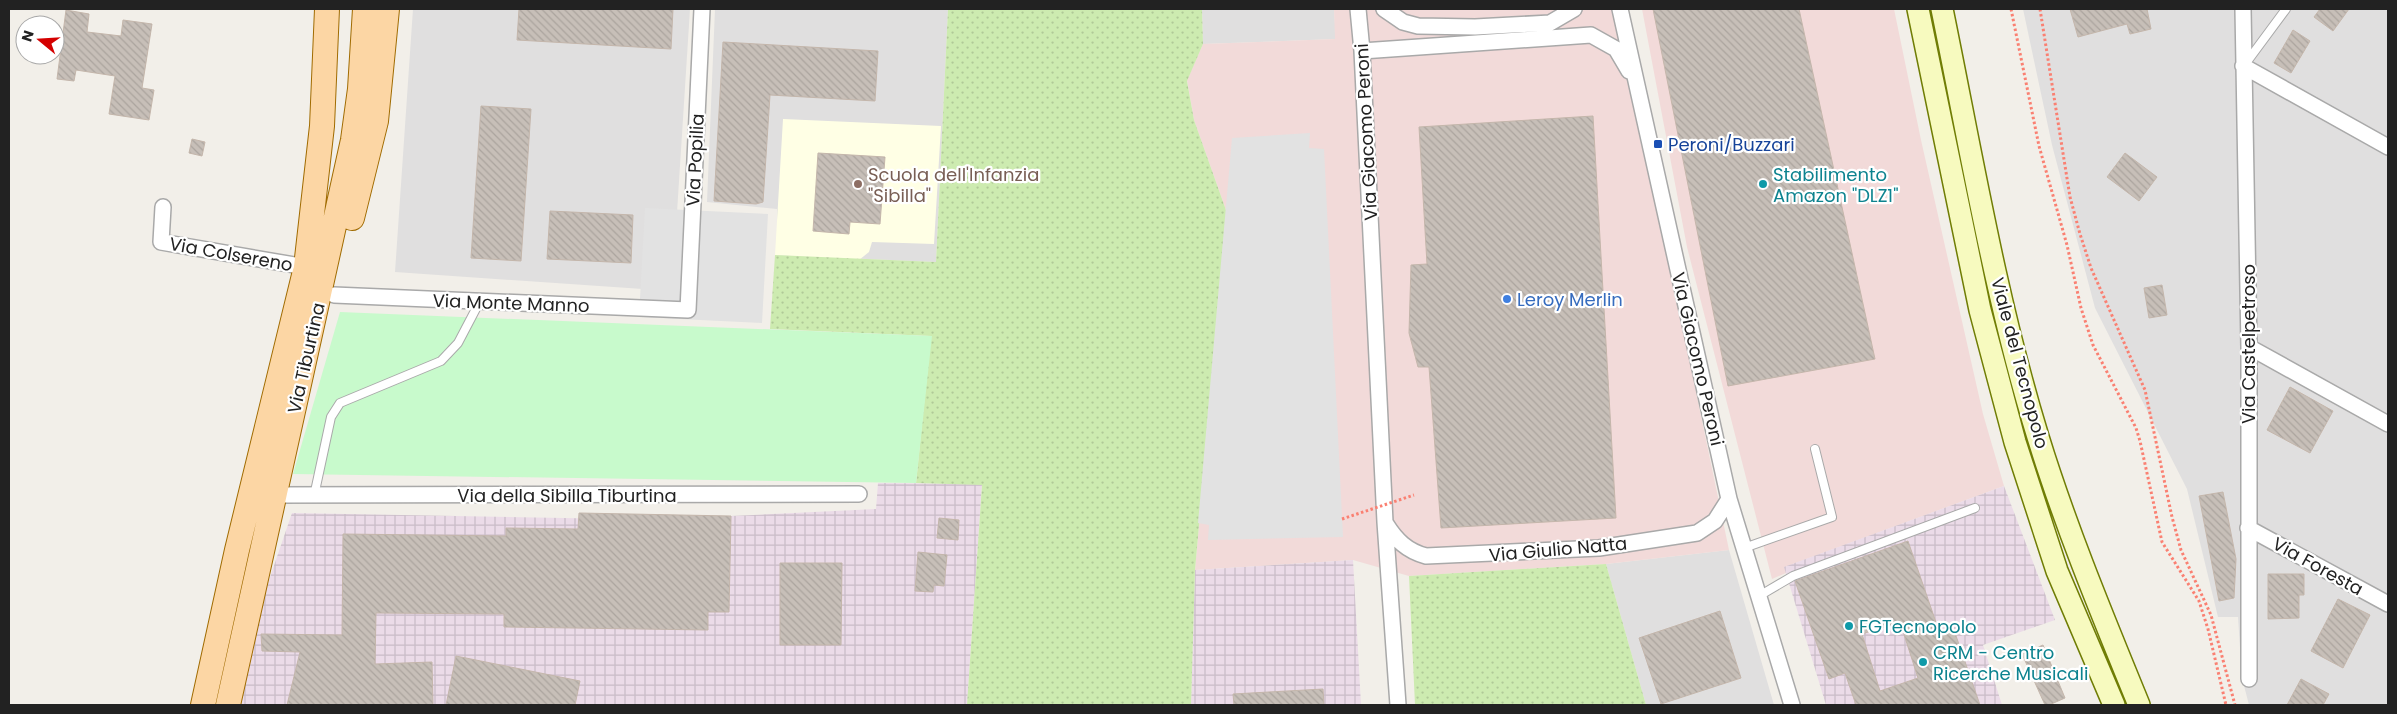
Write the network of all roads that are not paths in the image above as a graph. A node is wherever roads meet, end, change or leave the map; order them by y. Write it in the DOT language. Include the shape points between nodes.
graph roads {
  1 [pos="327,9"];
  2 [pos="366,9"];
  3 [pos="386,9"];
  4 [pos="702,9"];
  5 [pos="1358,9"];
  6 [pos="1384,9"];
  7 [pos="1574,9"];
  8 [pos="1620,9"];
  9 [pos="1918,9"];
  10 [pos="1942,9"];
  11 [pos="2243,9"];
  12 [pos="2286,9"];
  13 [pos="1362,51"];
  14 [pos="2243,66"];
  15 [pos="1635,82"];
  16 [pos="2388,146"];
  17 [pos="163,207"];
  18 [pos="306,267"];
  19 [pos="334,295"];
  20 [pos="479,303"];
  21 [pos="688,310"];
  22 [pos="2249,347"];
  23 [pos="2388,424"];
  24 [pos="1815,449"];
  25 [pos="284,455"];
  26 [pos="859,494"];
  27 [pos="275,495"];
  28 [pos="314,496"];
  29 [pos="1729,499"];
  30 [pos="1975,508"];
  31 [pos="1385,522"];
  32 [pos="2248,528"];
  33 [pos="1744,548"];
  34 [pos="1759,596"];
  35 [pos="2388,604"];
  36 [pos="2249,679"];
  37 [pos="2109,701"];
  38 [pos="203,705"];
  39 [pos="228,705"];
  40 [pos="1398,705"];
  41 [pos="1792,705"];
  42 [pos="2139,705"];
  1 -- 18 [label="main road, Via Tiburtina" via="322,126"];
  2 -- 25 [label="main road, Via Tiburtina" via="353,140"];
  3 -- 19 [label="main road" via="376,121"];
  4 -- 21 [label="street, Via Popilia"];
  5 -- 13 [label="street, Via Giacomo Peroni"];
  6 -- 7 [label="street" via="1403,22 1418,26 1474,27 1550,23"];
  8 -- 15 [label="street, Via Giacomo Peroni"];
  9 -- 37 [label="main road, Viale del Tecnopolo" via="1980,310 2015,442 2057,571"];
  10 -- 42 [label="main road, Viale del Tecnopolo" via="2002,303 2038,436 2083,567"];
  11 -- 14 [label="street, Via Castelpetroso"];
  12 -- 14 [label="lane"];
  13 -- 15 [label="street" via="1591,35 1616,49"];
  13 -- 31 [label="street, Via Giacomo Peroni"];
  14 -- 16 [label="street"];
  14 -- 22 [label="street, Via Castelpetroso"];
  15 -- 29 [label="street, Via Giacomo Peroni"];
  17 -- 18 [label="street, Via Colsereno" via="161,242"];
  18 -- 38 [label="main road, Via Tiburtina"];
  19 -- 20 [label="street, Via Monte Manno"];
  19 -- 25 [label="main road"];
  20 -- 21 [label="street, Via Monte Manno"];
  20 -- 28 [label="lane" via="458,343 441,361 340,403 331,417"];
  22 -- 23 [label="street"];
  22 -- 32 [label="street, Via Castelpetroso"];
  24 -- 33 [label="lane" via="1832,517"];
  25 -- 27 [label="main road, Via Tiburtina"];
  26 -- 28 [label="street, Via della Sibilla Tiburtina"];
  27 -- 28 [label="street, Via della Sibilla Tiburtina"];
  27 -- 39 [label="main road, Via Tiburtina"];
  29 -- 31 [label="street, Via Giulio Natta" via="1714,521 1697,533 1600,548 1426,556 1401,543"];
  29 -- 33 [label="street, Via Giacomo Peroni"];
  30 -- 34 [label="lane" via="1793,576"];
  31 -- 40 [label="street, Via Giacomo Peroni"];
  32 -- 35 [label="street, Via Foresta"];
  32 -- 36 [label="street, Via Castelpetroso"];
  33 -- 34 [label="street, Via Giacomo Peroni"];
  34 -- 41 [label="street, Via Giacomo Peroni"];
}
